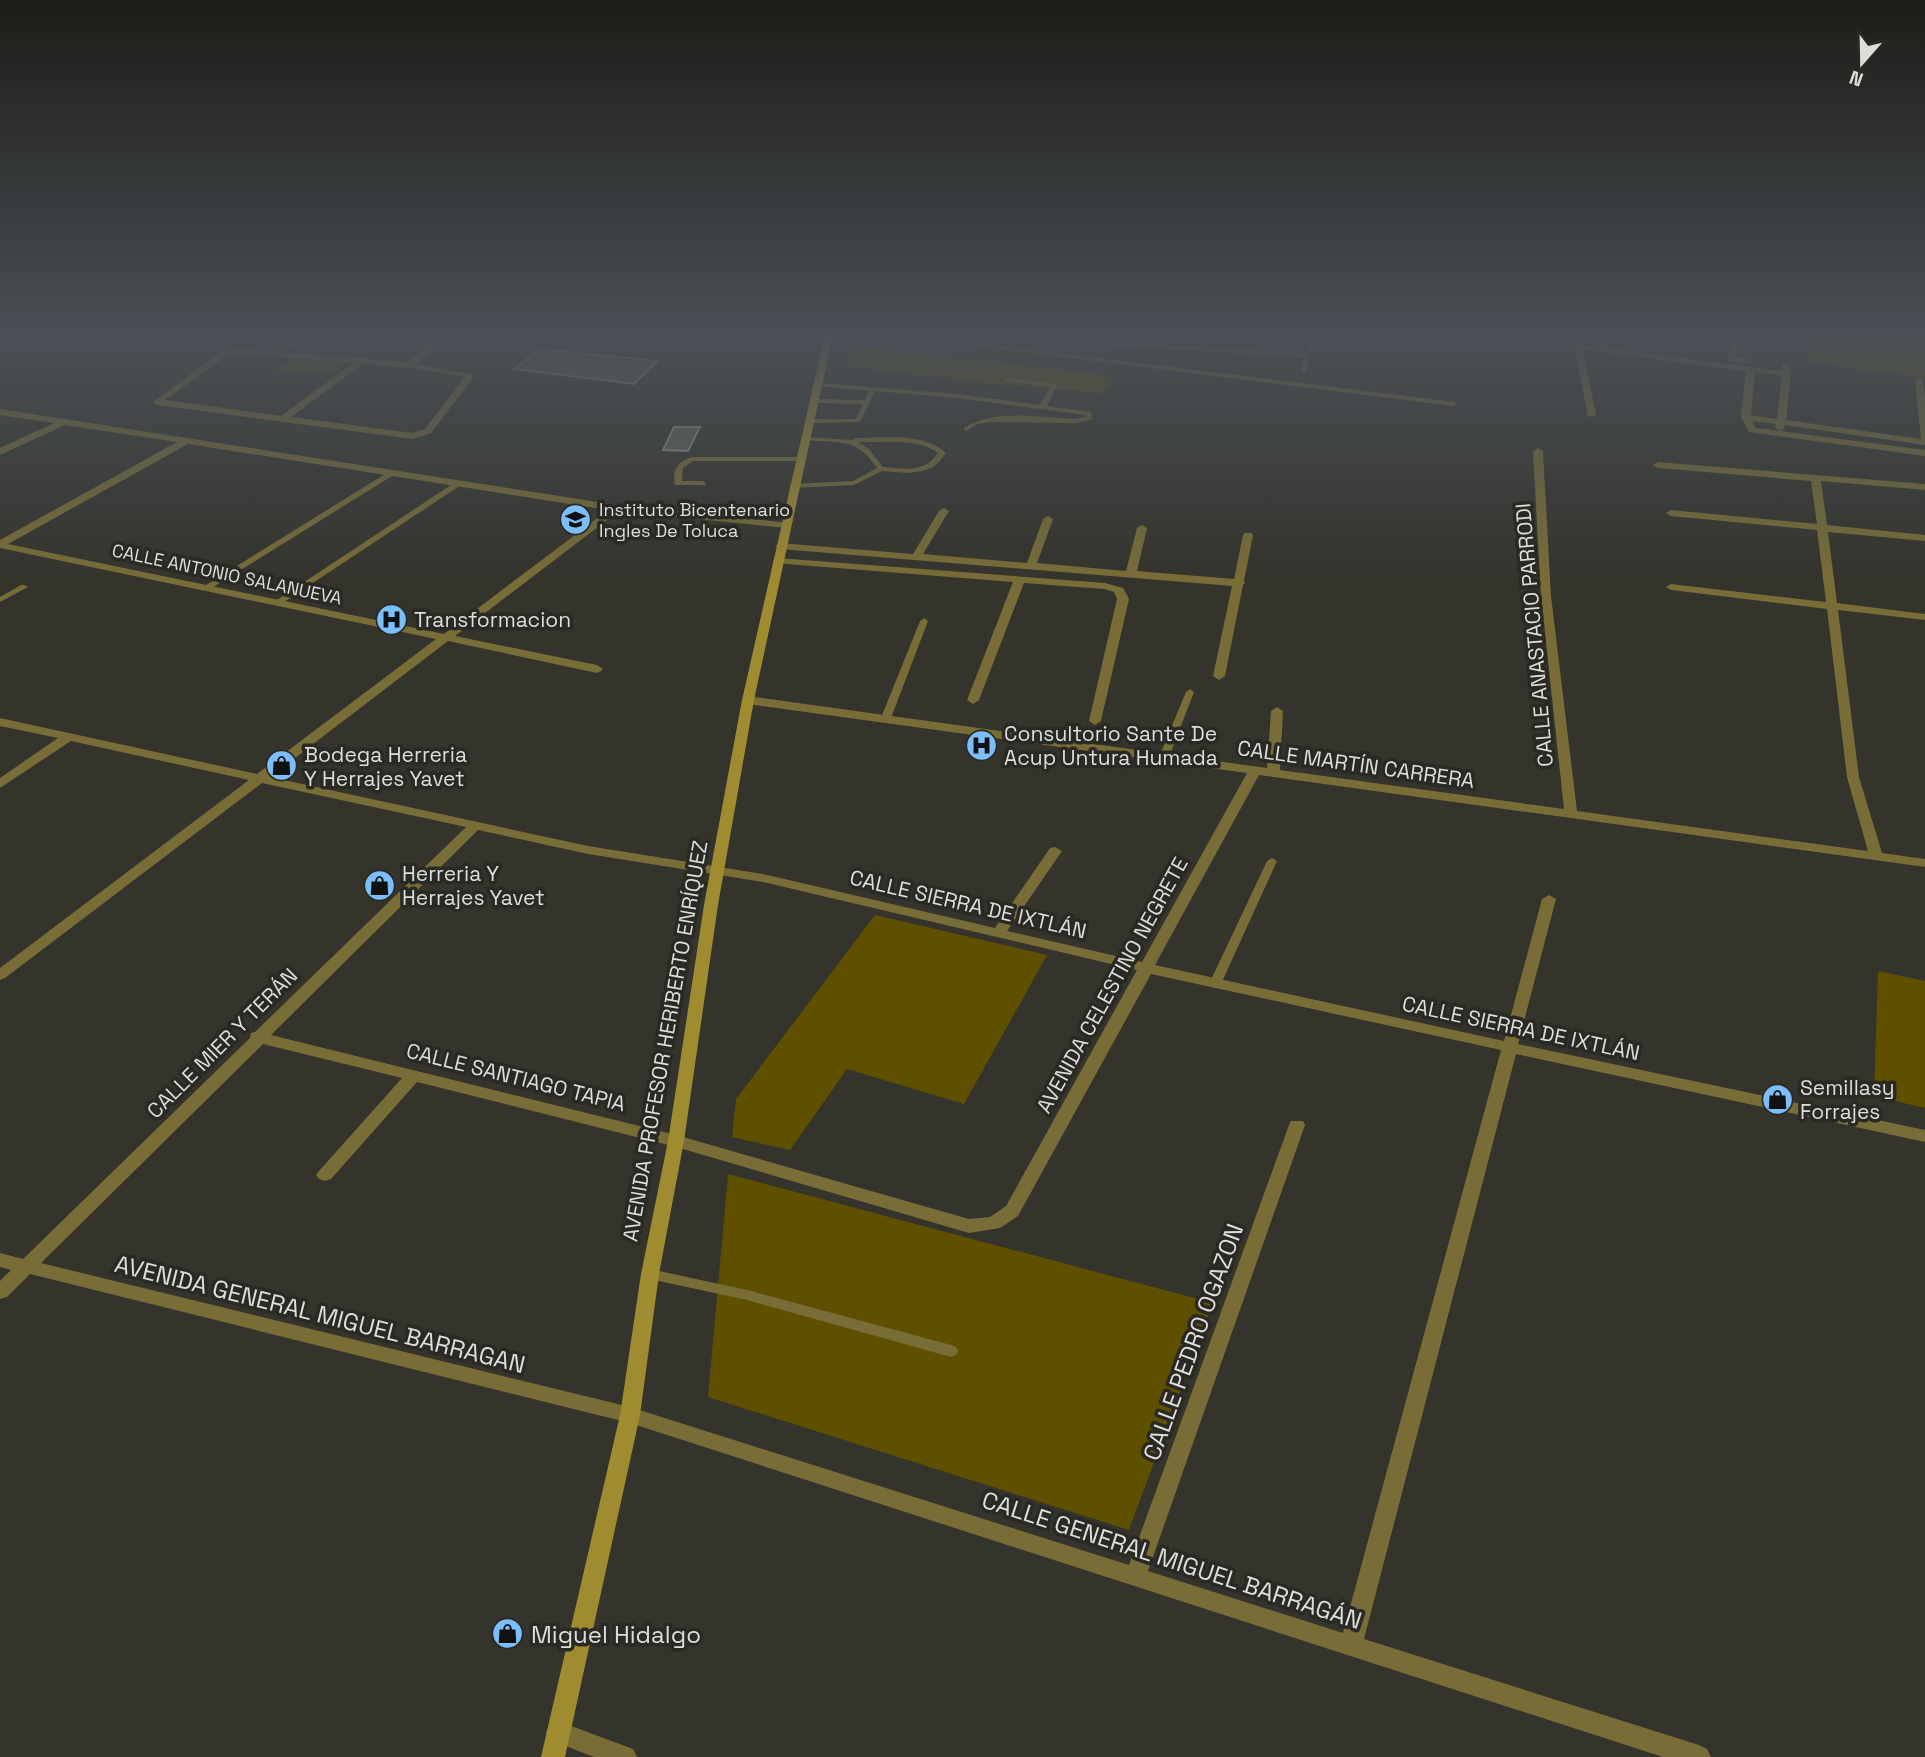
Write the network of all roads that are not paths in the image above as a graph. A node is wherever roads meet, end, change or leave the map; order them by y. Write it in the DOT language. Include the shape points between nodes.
graph roads {
  1 [pos="26,416"];
  2 [pos="253,416"];
  3 [pos="286,416"];
  4 [pos="438,416"];
  5 [pos="812,416"];
  6 [pos="862,416"];
  7 [pos="1089,416"];
  8 [pos="1781,416"];
  9 [pos="1923,416"];
  10 [pos="1746,417"];
  11 [pos="281,420"];
  12 [pos="811,421"];
  13 [pos="64,422"];
  14 [pos="1780,422"];
  15 [pos="966,429"];
  16 [pos="1780,435"];
  17 [pos="808,439"];
  18 [pos="849,440"];
  19 [pos="1925,440"];
  20 [pos="186,441"];
  21 [pos="1538,451"];
  22 [pos="0,452"];
  23 [pos="1925,453"];
  24 [pos="802,459"];
  25 [pos="1658,465"];
  26 [pos="881,469"];
  27 [pos="393,473"];
  28 [pos="1816,478"];
  29 [pos="460,483"];
  30 [pos="702,484"];
  31 [pos="793,486"];
  32 [pos="1925,488"];
  33 [pos="617,508"];
  34 [pos="944,511"];
  35 [pos="1671,513"];
  36 [pos="1048,519"];
  37 [pos="786,525"];
  38 [pos="1824,527"];
  39 [pos="1142,528"];
  40 [pos="1248,534"];
  41 [pos="1925,538"];
  42 [pos="0,544"];
  43 [pos="780,546"];
  44 [pos="917,556"];
  45 [pos="778,561"];
  46 [pos="1031,566"];
  47 [pos="1131,573"];
  48 [pos="1020,579"];
  49 [pos="1240,583"];
  50 [pos="24,587"];
  51 [pos="207,587"];
  52 [pos="1671,587"];
  53 [pos="0,600"];
  54 [pos="278,602"];
  55 [pos="1832,607"];
  56 [pos="1925,617"];
  57 [pos="924,621"];
  58 [pos="446,638"];
  59 [pos="597,669"];
  60 [pos="1219,676"];
  61 [pos="1190,692"];
  62 [pos="748,700"];
  63 [pos="973,700"];
  64 [pos="1277,711"];
  65 [pos="886,718"];
  66 [pos="1094,720"];
  67 [pos="0,722"];
  68 [pos="70,736"];
  69 [pos="1164,757"];
  70 [pos="1255,771"];
  71 [pos="1273,774"];
  72 [pos="260,778"];
  73 [pos="0,784"];
  74 [pos="1571,815"];
  75 [pos="475,825"];
  76 [pos="1055,851"];
  77 [pos="1876,856"];
  78 [pos="1272,861"];
  79 [pos="1925,863"];
  80 [pos="719,871"];
  81 [pos="1549,899"];
  82 [pos="999,932"];
  83 [pos="1144,967"];
  84 [pos="0,975"];
  85 [pos="1215,984"];
  86 [pos="257,1037"];
  87 [pos="1511,1048"];
  88 [pos="414,1075"];
  89 [pos="1297,1125"];
  90 [pos="1925,1136"];
  91 [pos="676,1141"];
  92 [pos="325,1175"];
  93 [pos="1005,1218"];
  94 [pos="0,1260"];
  95 [pos="24,1268"];
  96 [pos="650,1273"];
  97 [pos="0,1292"];
  98 [pos="951,1351"];
  99 [pos="630,1415"];
  100 [pos="1136,1575"];
  101 [pos="1351,1644"];
  102 [pos="558,1732"];
  103 [pos="553,1757"];
  104 [pos="625,1757"];
  105 [pos="1699,1757"];
  1 -- 13 [label="street"];
  2 -- 11 [label="street"];
  3 -- 11 [label="street"];
  4 -- 11 [label="street" via="423,434 399,436"];
  5 -- 12 [label="main road, AVENIDA PROFESOR HERIBERTO ENRÍQUEZ"];
  6 -- 12 [label="lane" via="855,422"];
  7 -- 15 [label="lane" via="1074,423 982,419"];
  8 -- 14 [label="street"];
  9 -- 19 [label="street"];
  10 -- 14 [label="street"];
  10 -- 16 [label="street" via="1752,430"];
  12 -- 17 [label="main road, AVENIDA PROFESOR HERIBERTO ENRÍQUEZ"];
  13 -- 20 [label="street"];
  13 -- 22 [label="street"];
  14 -- 16 [label="street"];
  14 -- 19 [label="street"];
  16 -- 23 [label="street"];
  17 -- 18 [label="lane"];
  17 -- 24 [label="main road, AVENIDA PROFESOR HERIBERTO ENRÍQUEZ"];
  18 -- 26 [label="lane" via="868,450"];
  18 -- 26 [label="lane" via="921,443 942,453 919,470"];
  20 -- 27 [label="street"];
  20 -- 42 [label="street"];
  21 -- 74 [label="street, CALLE ANASTACIO PARRODI" via="1546,596"];
  24 -- 30 [label="lane" via="683,462 678,483"];
  24 -- 31 [label="main road, AVENIDA PROFESOR HERIBERTO ENRÍQUEZ"];
  25 -- 28 [label="street"];
  26 -- 31 [label="lane" via="854,483"];
  27 -- 29 [label="street"];
  27 -- 51 [label="lane"];
  28 -- 32 [label="street"];
  28 -- 38 [label="street"];
  29 -- 33 [label="street"];
  29 -- 54 [label="lane"];
  31 -- 37 [label="main road, AVENIDA PROFESOR HERIBERTO ENRÍQUEZ"];
  33 -- 37 [label="street"];
  33 -- 58 [label="street"];
  34 -- 44 [label="street"];
  35 -- 38 [label="street"];
  36 -- 46 [label="street"];
  37 -- 43 [label="main road, AVENIDA PROFESOR HERIBERTO ENRÍQUEZ"];
  38 -- 41 [label="street"];
  38 -- 55 [label="street"];
  39 -- 47 [label="street"];
  40 -- 49 [label="street"];
  42 -- 51 [label="street, CALLE ANTONIO SALANUEVA"];
  43 -- 44 [label="street"];
  43 -- 45 [label="main road, AVENIDA PROFESOR HERIBERTO ENRÍQUEZ"];
  44 -- 46 [label="street"];
  45 -- 48 [label="street"];
  45 -- 62 [label="main road, AVENIDA PROFESOR HERIBERTO ENRÍQUEZ"];
  46 -- 47 [label="street"];
  47 -- 49 [label="street"];
  48 -- 63 [label="street"];
  48 -- 66 [label="street" via="1105,586 1122,593"];
  49 -- 60 [label="street"];
  50 -- 53 [label="lane"];
  51 -- 54 [label="street, CALLE ANTONIO SALANUEVA"];
  52 -- 55 [label="street"];
  54 -- 58 [label="street, CALLE ANTONIO SALANUEVA"];
  55 -- 56 [label="street"];
  55 -- 77 [label="street" via="1853,777"];
  57 -- 65 [label="lane"];
  58 -- 59 [label="street, CALLE ANTONIO SALANUEVA"];
  58 -- 72 [label="street"];
  61 -- 69 [label="lane"];
  62 -- 65 [label="street, CALLE MARTÍN CARRERA"];
  62 -- 80 [label="main road, AVENIDA PROFESOR HERIBERTO ENRÍQUEZ"];
  64 -- 71 [label="street"];
  65 -- 69 [label="street, CALLE MARTÍN CARRERA"];
  67 -- 68 [label="street, CALLE SIERRA DE IXTLÁN"];
  68 -- 72 [label="street, CALLE SIERRA DE IXTLÁN"];
  68 -- 73 [label="street"];
  69 -- 70 [label="street, CALLE MARTÍN CARRERA"];
  70 -- 71 [label="street, CALLE MARTÍN CARRERA"];
  70 -- 83 [label="street, AVENIDA CELESTINO NEGRETE"];
  71 -- 74 [label="street, CALLE MARTÍN CARRERA"];
  72 -- 75 [label="street, CALLE SIERRA DE IXTLÁN"];
  72 -- 84 [label="street"];
  74 -- 77 [label="street, CALLE MARTÍN CARRERA"];
  75 -- 80 [label="street, CALLE SIERRA DE IXTLÁN" via="588,850"];
  75 -- 86 [label="street, CALLE MIER Y TERÁN"];
  76 -- 82 [label="street"];
  77 -- 79 [label="street, CALLE MARTÍN CARRERA"];
  78 -- 85 [label="lane"];
  80 -- 82 [label="street, CALLE SIERRA DE IXTLÁN"];
  80 -- 91 [label="main road, AVENIDA PROFESOR HERIBERTO ENRÍQUEZ"];
  81 -- 87 [label="street"];
  82 -- 83 [label="street, CALLE SIERRA DE IXTLÁN"];
  83 -- 85 [label="street, CALLE SIERRA DE IXTLÁN"];
  83 -- 93 [label="street, AVENIDA CELESTINO NEGRETE"];
  85 -- 87 [label="street, CALLE SIERRA DE IXTLÁN"];
  86 -- 88 [label="street, CALLE SANTIAGO TAPIA"];
  86 -- 95 [label="street, CALLE MIER Y TERÁN"];
  87 -- 90 [label="street, CALLE SIERRA DE IXTLÁN"];
  87 -- 101 [label="street"];
  88 -- 91 [label="street, CALLE SANTIAGO TAPIA"];
  88 -- 92 [label="street"];
  89 -- 100 [label="street, CALLE PEDRO OGAZON"];
  91 -- 93 [label="street, CALLE SANTIAGO TAPIA" via="969,1226"];
  91 -- 96 [label="main road, AVENIDA PROFESOR HERIBERTO ENRÍQUEZ"];
  94 -- 95 [label="street, AVENIDA GENERAL MIGUEL BARRAGAN"];
  95 -- 97 [label="street, CALLE MIER Y TERÁN"];
  95 -- 99 [label="street, AVENIDA GENERAL MIGUEL BARRAGAN"];
  96 -- 98 [label="lane"];
  96 -- 99 [label="main road, AVENIDA PROFESOR HERIBERTO ENRÍQUEZ"];
  99 -- 100 [label="street, CALLE GENERAL MIGUEL BARRAGÁN"];
  99 -- 102 [label="main road, AVENIDA PROFESOR HERIBERTO ENRÍQUEZ"];
  100 -- 101 [label="street, CALLE GENERAL MIGUEL BARRAGÁN"];
  101 -- 105 [label="street, CALLE GENERAL MIGUEL BARRAGÁN"];
  102 -- 103 [label="main road, AVENIDA PROFESOR HERIBERTO ENRÍQUEZ"];
  102 -- 104 [label="street"];
}
